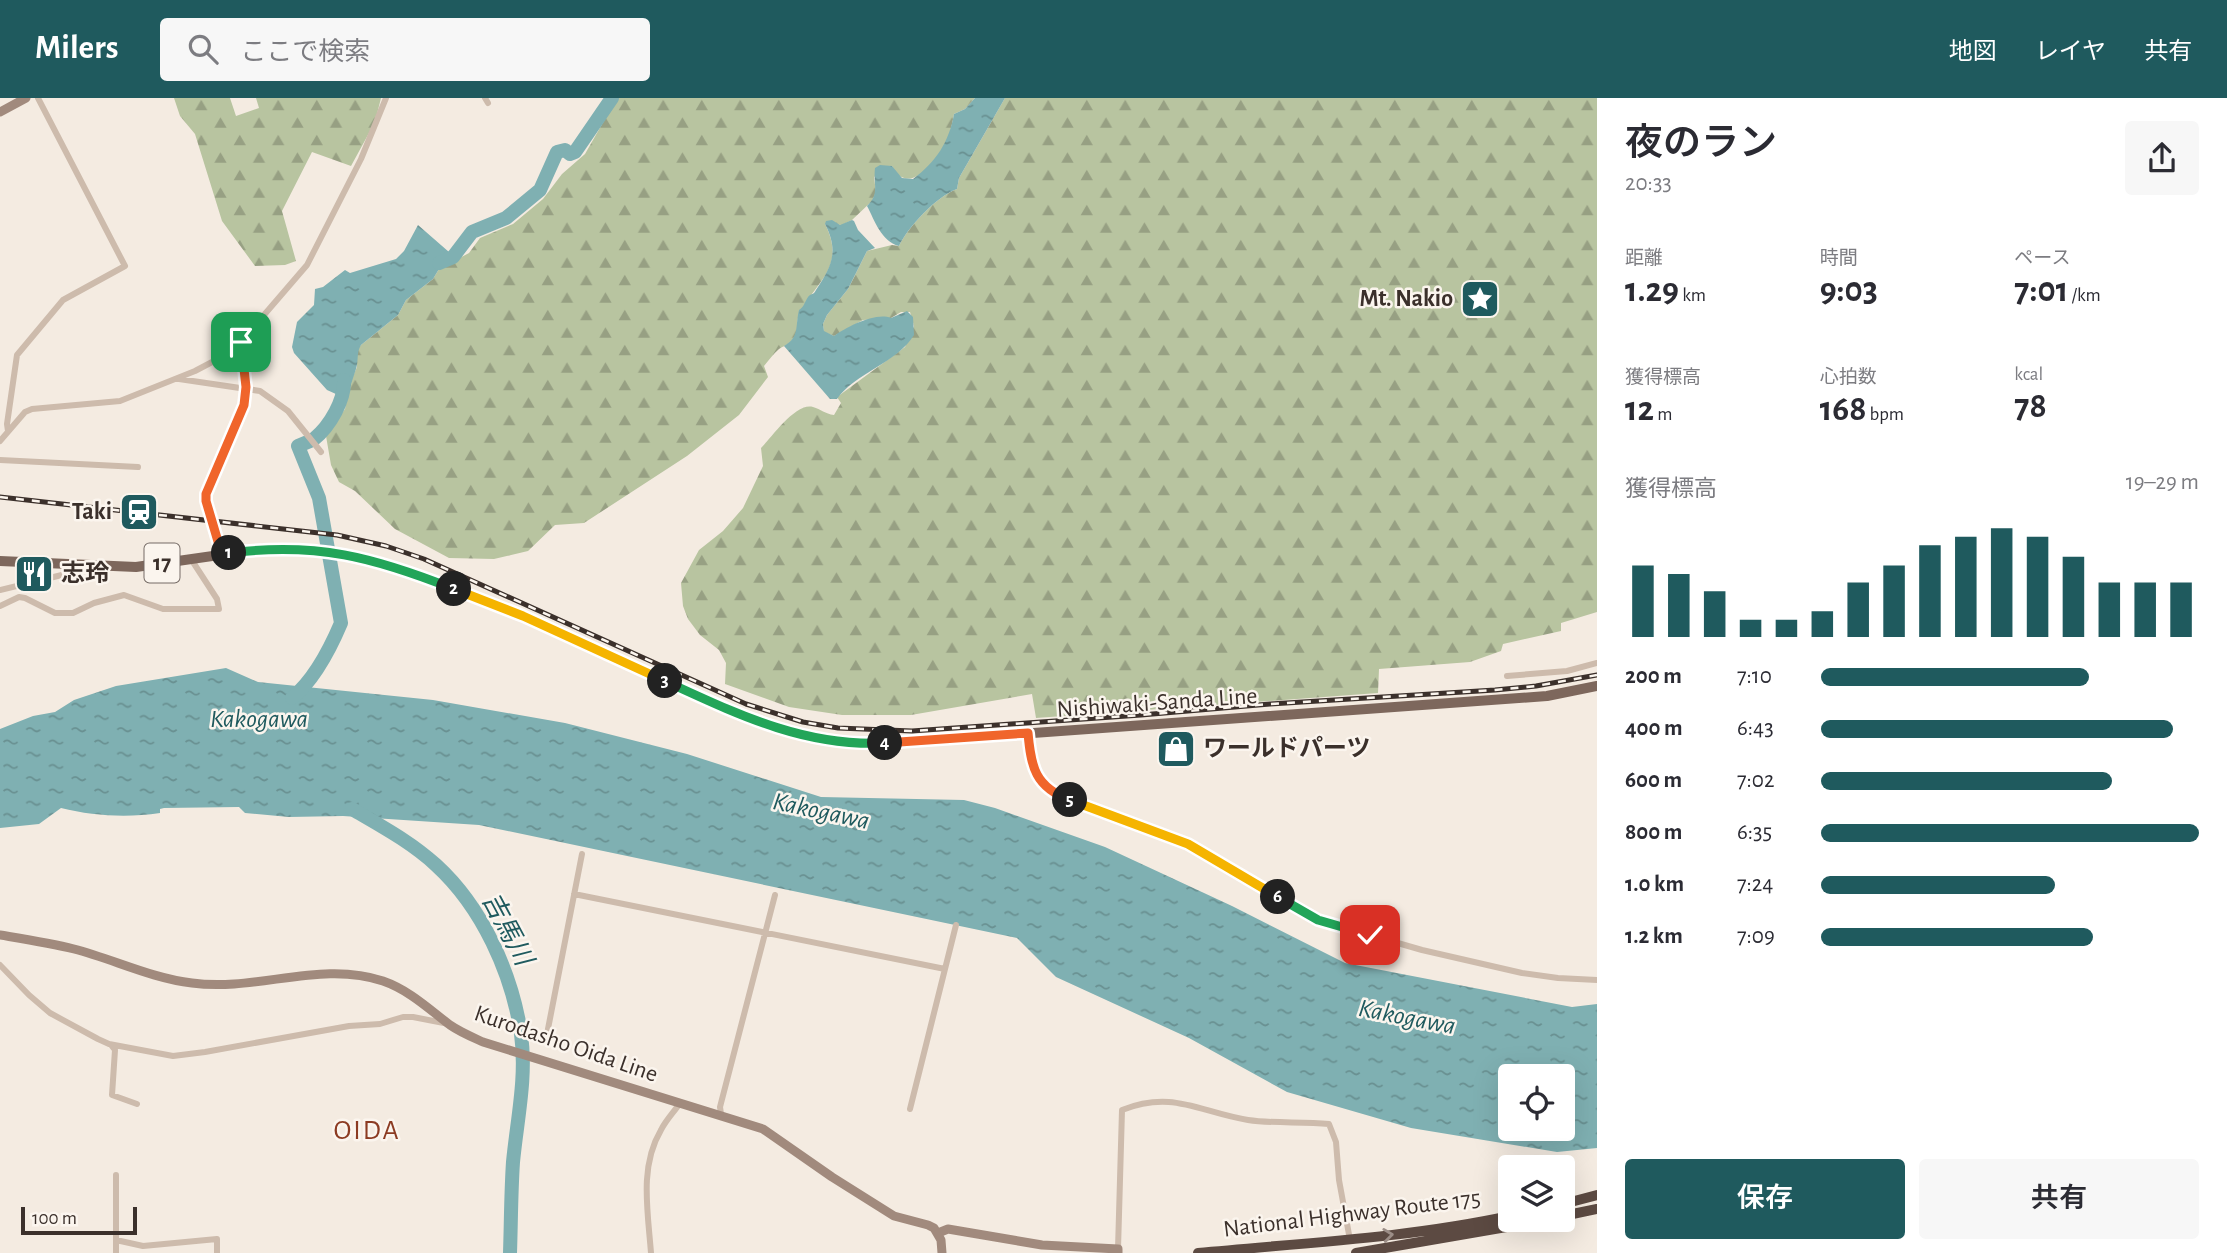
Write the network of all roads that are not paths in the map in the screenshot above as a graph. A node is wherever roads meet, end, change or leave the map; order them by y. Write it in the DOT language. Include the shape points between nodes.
graph roads {
  1 [pos="26,98"];
  2 [pos="38,98"];
  3 [pos="386,98"];
  4 [pos="0,112"];
  5 [pos="241,342"];
  6 [pos="177,378"];
  7 [pos="246,387"];
  8 [pos="8,431"];
  9 [pos="0,441"];
  10 [pos="321,452"];
  11 [pos="0,460"];
  12 [pos="138,467"];
  13 [pos="222,555"];
  14 [pos="191,559"];
  15 [pos="0,561"];
  16 [pos="82,565"];
  17 [pos="0,590"];
  18 [pos="0,606"];
  19 [pos="1597,663"];
  20 [pos="1507,676"];
  21 [pos="1597,686"];
  22 [pos="1028,733"];
  23 [pos="582,854"];
  24 [pos="574,894"];
  25 [pos="775,895"];
  26 [pos="956,925"];
  27 [pos="765,932"];
  28 [pos="0,935"];
  29 [pos="0,965"];
  30 [pos="945,969"];
  31 [pos="1597,980"];
  32 [pos="450,1025"];
  33 [pos="547,1034"];
  34 [pos="109,1044"];
  35 [pos="680,1102"];
  36 [pos="137,1104"];
  37 [pos="911,1109"];
  38 [pos="721,1115"];
  39 [pos="116,1175"];
  40 [pos="1597,1195"];
  41 [pos="1575,1201"];
  42 [pos="1597,1209"];
  43 [pos="1575,1214"];
  44 [pos="1498,1218"];
  45 [pos="1498,1229"];
  46 [pos="938,1233"];
  47 [pos="116,1240"];
  48 [pos="1350,1240"];
  49 [pos="1118,1251"];
  50 [pos="1219,1252"];
  51 [pos="116,1253"];
  52 [pos="217,1253"];
  53 [pos="651,1253"];
  54 [pos="942,1253"];
  55 [pos="1198,1253"];
  56 [pos="1358,1253"];
  1 -- 4 [label="main road"];
  2 -- 8 [label="street" via="125,267 63,300 17,355"];
  3 -- 5 [label="street" via="307,265"];
  5 -- 6 [label="street" via="233,351"];
  5 -- 7 [label="street"];
  6 -- 7 [label="street"];
  6 -- 8 [label="street" via="120,401 32,409"];
  7 -- 10 [label="street" via="279,402"];
  7 -- 13 [label="street" via="244,405 206,494"];
  8 -- 9 [label="street"];
  11 -- 12 [label="street"];
  13 -- 14 [label="main road, Nishiwaki-Sanda Line / 17"];
  13 -- 22 [label="main road, Nishiwaki-Sanda Line / 17" via="268,548 329,551 405,570 494,604 751,720 797,734 878,743"];
  14 -- 16 [label="main road, Nishiwaki-Sanda Line / 17" via="136,567"];
  14 -- 18 [label="street" via="219,609 163,609 124,595 67,614 19,597"];
  15 -- 16 [label="main road, Nishiwaki-Sanda Line / 17"];
  16 -- 17 [label="street" via="70,573"];
  19 -- 20 [label="street" via="1567,671"];
  21 -- 22 [label="main road, Nishiwaki-Sanda Line / 17" via="1548,696"];
  22 -- 31 [label="street" via="1035,774 1046,789 1188,844 1318,920 1522,973"];
  23 -- 24 [label="street"];
  24 -- 27 [label="street"];
  24 -- 33 [label="street"];
  25 -- 27 [label="street"];
  26 -- 30 [label="street"];
  27 -- 30 [label="street"];
  27 -- 38 [label="street"];
  28 -- 32 [label="main road, Kurodasho Oida Line" via="73,949 192,984 245,984 313,974 360,975 397,986"];
  29 -- 34 [label="street" via="50,1013"];
  30 -- 37 [label="street"];
  32 -- 34 [label="street" via="402,1017 173,1056"];
  32 -- 35 [label="main road, Kurodasho Oida Line" via="483,1042"];
  34 -- 36 [label="street" via="115,1050 112,1095"];
  35 -- 38 [label="main road, Kurodasho Oida Line"];
  35 -- 53 [label="street" via="660,1131 649,1161"];
  38 -- 46 [label="main road, Kurodasho Oida Line" via="763,1129 884,1211 928,1225"];
  39 -- 47 [label="street"];
  40 -- 41 [label="highway"];
  42 -- 43 [label="highway"];
  48 -- 44 [label="highway, National Highway Route 175, one-way"];
  45 -- 56 [label="highway, National Highway Route 175"];
  46 -- 49 [label="main road, Kurodasho Oida Line" via="948,1228 1042,1245"];
  46 -- 54 [label="main road"];
  47 -- 51 [label="street"];
  47 -- 52 [label="street" via="143,1246 217,1239"];
  48 -- 49 [label="street" via="1336,1142 1329,1124 1251,1120 1160,1101 1122,1110"];
  48 -- 50 [label="highway, National Highway Route 175"];
  50 -- 55 [label="highway, National Highway Route 175"];
}
